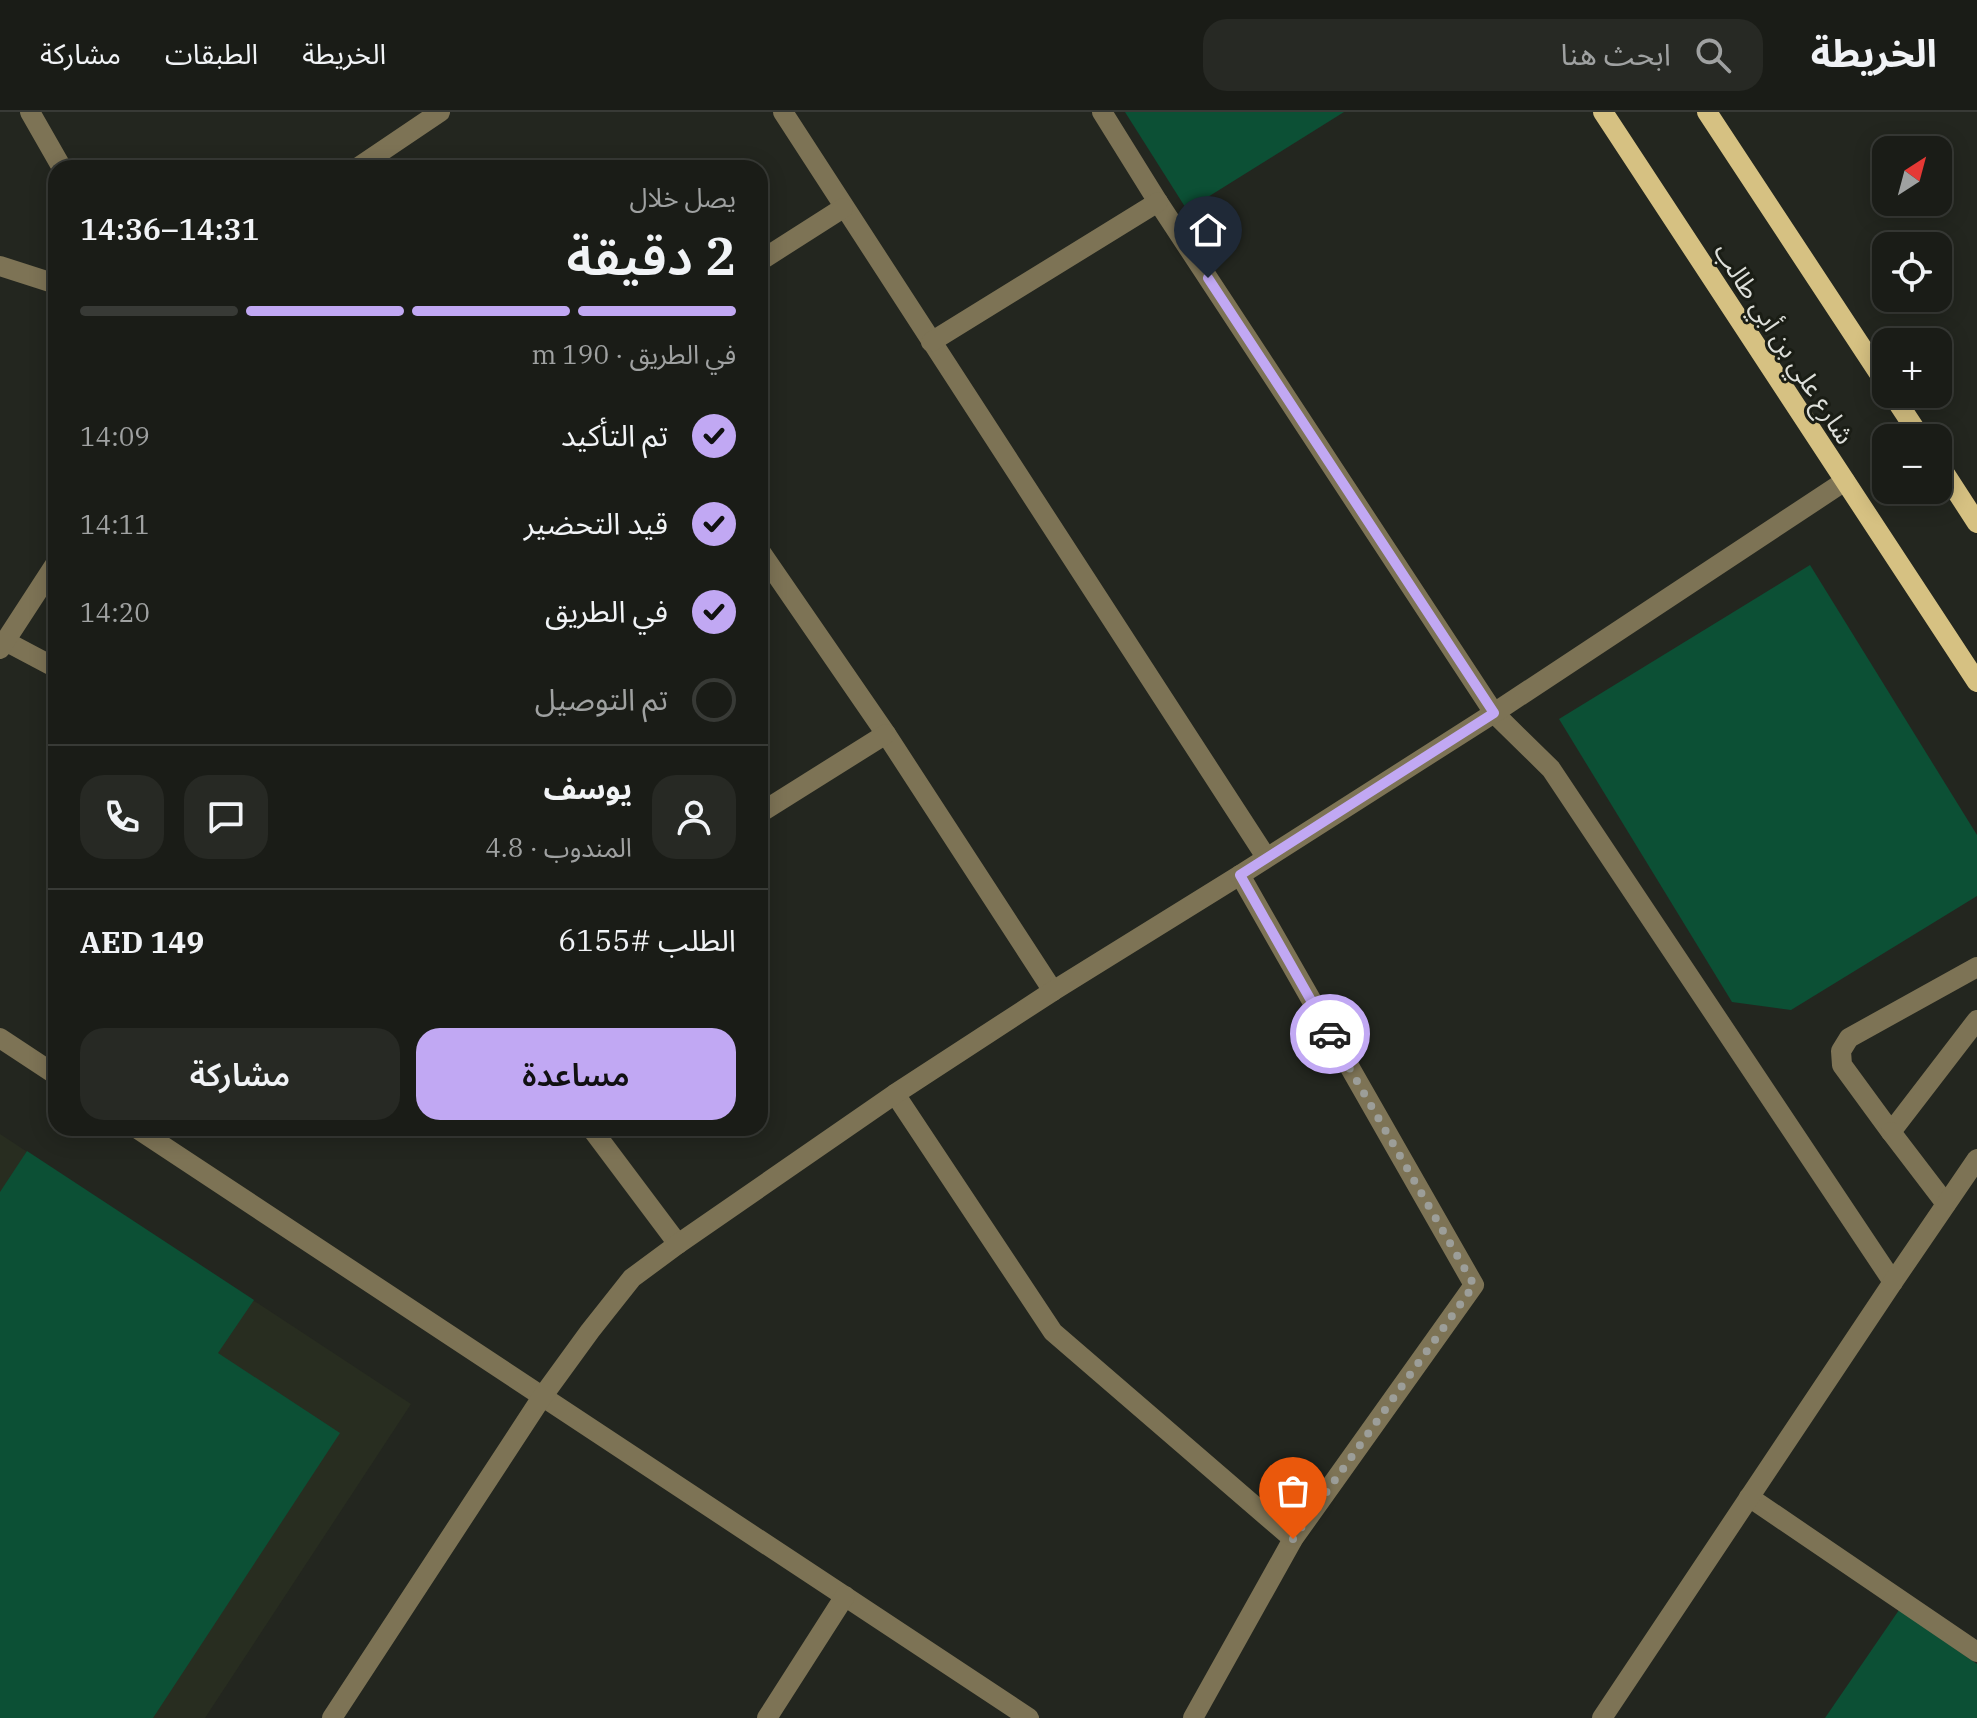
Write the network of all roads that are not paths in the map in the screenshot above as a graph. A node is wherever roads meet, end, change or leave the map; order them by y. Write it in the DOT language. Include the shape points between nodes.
graph roads {
  1 [pos="30,112"];
  2 [pos="440,112"];
  3 [pos="783,112"];
  4 [pos="1102,112"];
  5 [pos="1603,112"];
  6 [pos="1707,112"];
  7 [pos="57,160"];
  8 [pos="369,160"];
  9 [pos="1158,202"];
  10 [pos="843,208"];
  11 [pos="768,256"];
  12 [pos="0,266"];
  13 [pos="48,281"];
  14 [pos="931,342"];
  15 [pos="1872,363"];
  16 [pos="1845,481"];
  17 [pos="1952,485"];
  18 [pos="1977,523"];
  19 [pos="768,563"];
  20 [pos="48,575"];
  21 [pos="3,645"];
  22 [pos="48,665"];
  23 [pos="1977,682"];
  24 [pos="1494,713"];
  25 [pos="886,734"];
  26 [pos="768,808"];
  27 [pos="1266,857"];
  28 [pos="1240,875"];
  29 [pos="1977,967"];
  30 [pos="1053,991"];
  31 [pos="1977,1020"];
  32 [pos="0,1038"];
  33 [pos="48,1070"];
  34 [pos="895,1094"];
  35 [pos="1891,1132"];
  36 [pos="148,1136"];
  37 [pos="597,1136"];
  38 [pos="1977,1159"];
  39 [pos="1946,1204"];
  40 [pos="678,1244"];
  41 [pos="1893,1282"];
  42 [pos="542,1397"];
  43 [pos="1749,1497"];
  44 [pos="1293,1539"];
  45 [pos="845,1596"];
  46 [pos="1977,1652"];
  47 [pos="332,1718"];
  48 [pos="767,1718"];
  49 [pos="1029,1718"];
  50 [pos="1193,1718"];
  51 [pos="1602,1718"];
  1 -- 7 [label="street"];
  2 -- 8 [label="street"];
  3 -- 10 [label="street"];
  4 -- 9 [label="street"];
  5 -- 16 [label="main road, شارع علي بن أبي طالب"];
  6 -- 15 [label="main road"];
  9 -- 14 [label="street"];
  9 -- 24 [label="street"];
  10 -- 11 [label="street"];
  10 -- 14 [label="street"];
  12 -- 13 [label="street"];
  14 -- 27 [label="street"];
  16 -- 23 [label="main road, شارع علي بن أبي طالب"];
  16 -- 24 [label="street"];
  17 -- 18 [label="main road"];
  19 -- 25 [label="street"];
  20 -- 21 [label="street"];
  21 -- 22 [label="street"];
  24 -- 27 [label="street"];
  24 -- 41 [label="street" via="1551,769"];
  25 -- 26 [label="street"];
  25 -- 30 [label="street"];
  27 -- 28 [label="street"];
  28 -- 30 [label="street"];
  28 -- 44 [label="street" via="1474,1285"];
  29 -- 35 [label="street" via="1849,1038 1841,1051 1845,1072"];
  30 -- 34 [label="street"];
  31 -- 35 [label="street"];
  32 -- 33 [label="street"];
  34 -- 40 [label="street"];
  34 -- 44 [label="street" via="1053,1332"];
  35 -- 39 [label="street"];
  36 -- 42 [label="street"];
  37 -- 40 [label="street"];
  38 -- 39 [label="street"];
  39 -- 41 [label="street"];
  40 -- 42 [label="street" via="632,1278"];
  41 -- 43 [label="street"];
  42 -- 45 [label="street"];
  42 -- 47 [label="street"];
  43 -- 46 [label="street"];
  43 -- 51 [label="street"];
  44 -- 50 [label="street"];
  45 -- 48 [label="street"];
  45 -- 49 [label="street"];
}
